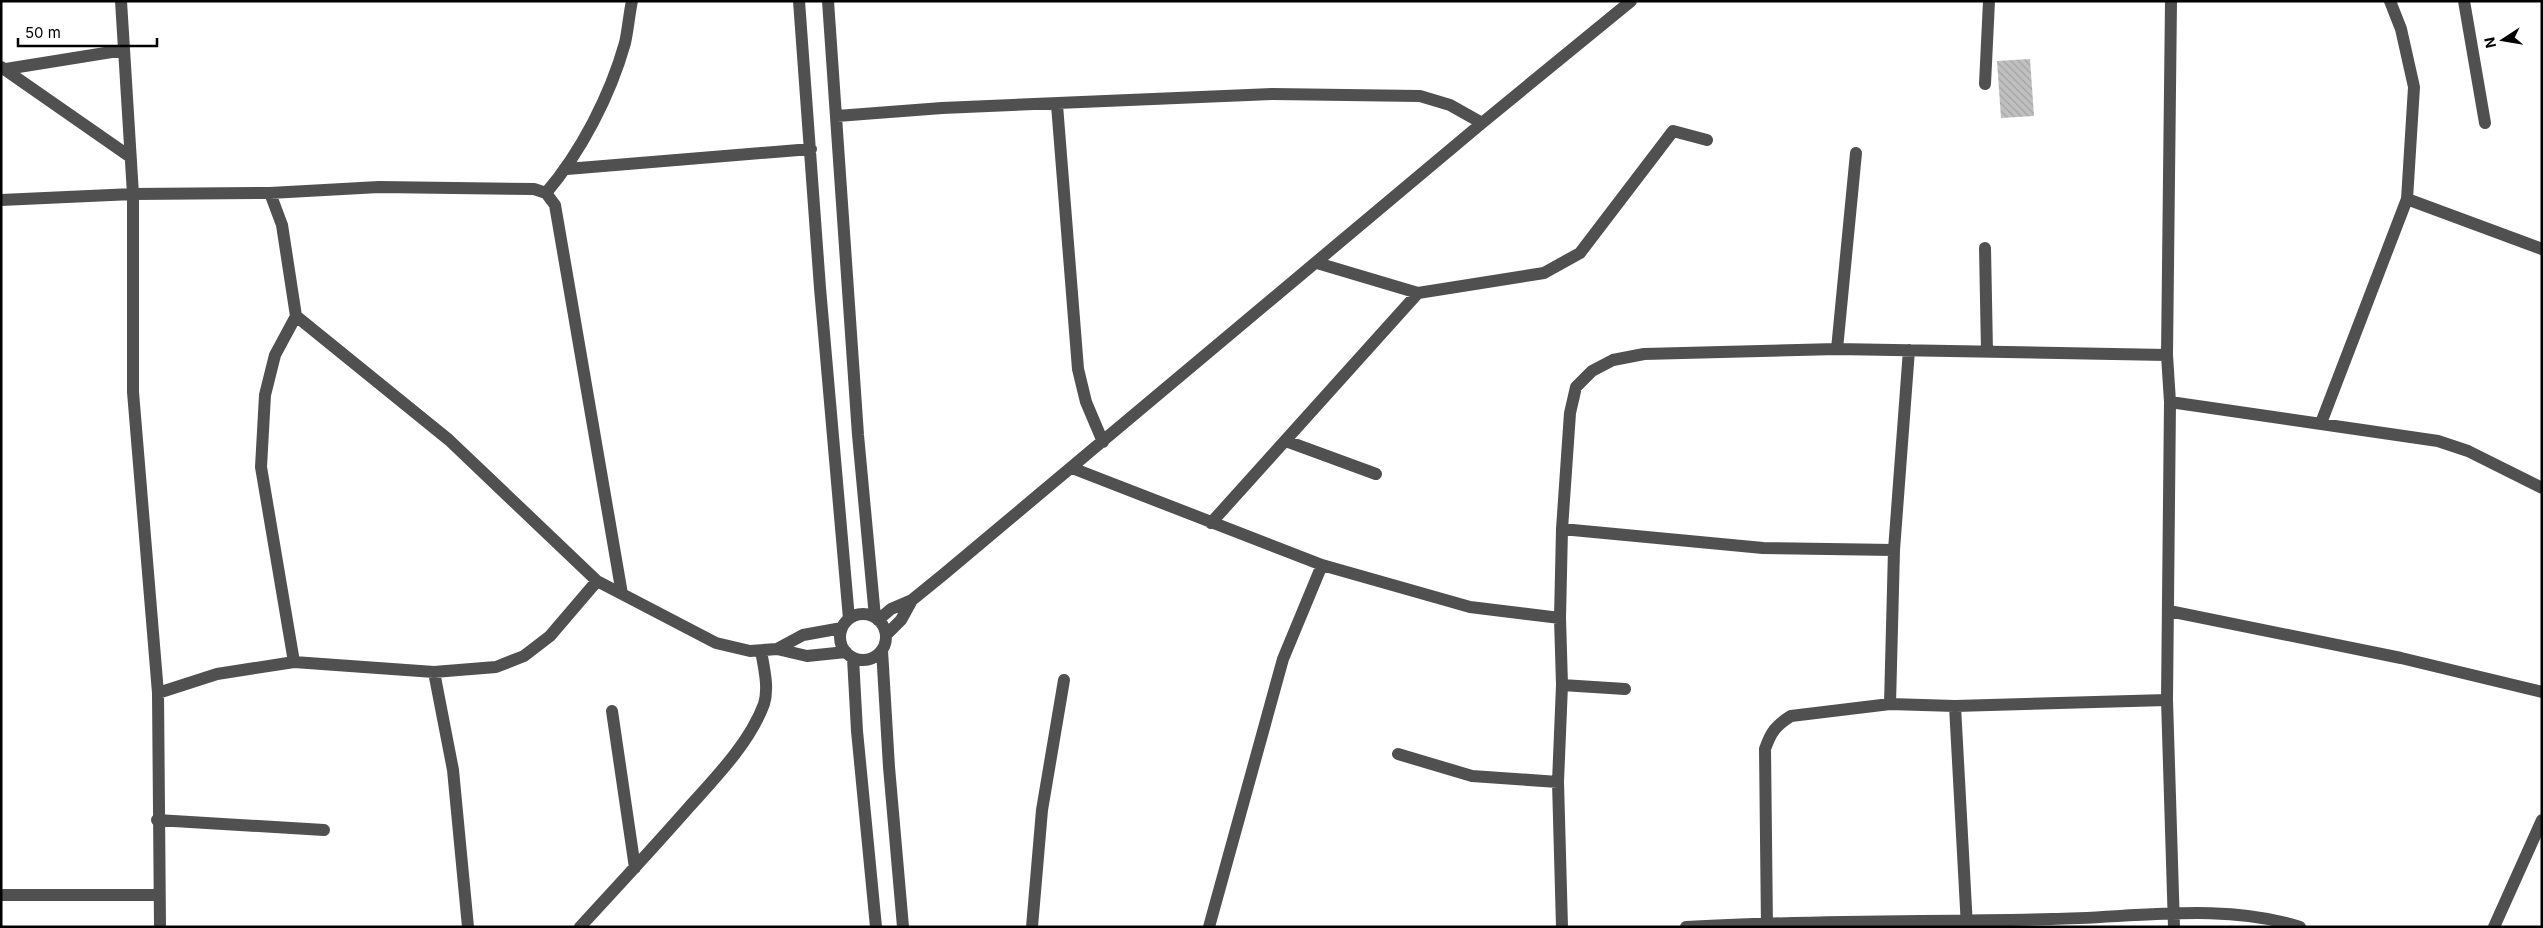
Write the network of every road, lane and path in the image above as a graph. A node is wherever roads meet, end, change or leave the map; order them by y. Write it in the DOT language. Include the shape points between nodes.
graph roads {
  1 [pos="121,1"];
  2 [pos="632,1"];
  3 [pos="799,1"];
  4 [pos="828,1"];
  5 [pos="1631,1"];
  6 [pos="1989,1"];
  7 [pos="2171,1"];
  8 [pos="2390,1"];
  9 [pos="2464,1"];
  10 [pos="124,50"];
  11 [pos="4,68"];
  12 [pos="1985,84"];
  13 [pos="1057,105"];
  14 [pos="837,116"];
  15 [pos="2486,122"];
  16 [pos="1482,123"];
  17 [pos="1707,140"];
  18 [pos="811,149"];
  19 [pos="1856,152"];
  20 [pos="129,156"];
  21 [pos="566,169"];
  22 [pos="270,193"];
  23 [pos="546,193"];
  24 [pos="133,194"];
  25 [pos="2407,199"];
  26 [pos="1,200"];
  27 [pos="1985,248"];
  28 [pos="2542,248"];
  29 [pos="1317,263"];
  30 [pos="1418,293"];
  31 [pos="296,316"];
  32 [pos="1838,349"];
  33 [pos="1909,350"];
  34 [pos="1987,351"];
  35 [pos="2167,356"];
  36 [pos="2170,402"];
  37 [pos="2321,423"];
  38 [pos="1102,442"];
  39 [pos="1286,442"];
  40 [pos="1072,468"];
  41 [pos="1376,474"];
  42 [pos="2542,488"];
  43 [pos="1211,524"];
  44 [pos="1562,530"];
  45 [pos="1894,550"];
  46 [pos="1322,565"];
  47 [pos="597,582"];
  48 [pos="622,594"];
  49 [pos="912,600"];
  50 [pos="2169,611"];
  51 [pos="877,618"];
  52 [pos="1560,618"];
  53 [pos="845,624"];
  54 [pos="886,635"];
  55 [pos="777,649"];
  56 [pos="882,650"];
  57 [pos="761,651"];
  58 [pos="849,655"];
  59 [pos="294,662"];
  60 [pos="434,672"];
  61 [pos="1064,680"];
  62 [pos="1562,685"];
  63 [pos="1625,689"];
  64 [pos="158,692"];
  65 [pos="2542,692"];
  66 [pos="2167,700"];
  67 [pos="1890,704"];
  68 [pos="1955,706"];
  69 [pos="612,710"];
  70 [pos="1398,754"];
  71 [pos="1558,782"];
  72 [pos="157,820"];
  73 [pos="2542,820"];
  74 [pos="324,830"];
  75 [pos="635,868"];
  76 [pos="158,895"];
  77 [pos="1,896"];
  78 [pos="2174,914"];
  79 [pos="1767,924"];
  80 [pos="1966,924"];
  81 [pos="160,927"];
  82 [pos="468,927"];
  83 [pos="580,927"];
  84 [pos="876,927"];
  85 [pos="903,927"];
  86 [pos="1032,927"];
  87 [pos="1209,927"];
  88 [pos="1562,927"];
  89 [pos="1686,927"];
  90 [pos="2174,927"];
  91 [pos="2300,927"];
  92 [pos="2494,927"];
  1 -- 10 [label="street"];
  2 -- 21 [label="street" via="625,43 605,96"];
  3 -- 18 [label="street"];
  4 -- 14 [label="street"];
  5 -- 16 [label="street"];
  6 -- 12 [label="street"];
  7 -- 35 [label="street"];
  8 -- 25 [label="street" via="2401,29 2414,87"];
  9 -- 15 [label="street"];
  10 -- 11 [label="street"];
  10 -- 20 [label="street"];
  11 -- 20 [label="street"];
  13 -- 14 [label="street" via="942,108"];
  13 -- 16 [label="street" via="1272,94 1420,96 1450,105"];
  13 -- 38 [label="street" via="1078,369 1086,402"];
  14 -- 51 [label="street" via="858,434"];
  16 -- 29 [label="street"];
  17 -- 30 [label="street" via="1673,131 1580,253 1544,273"];
  18 -- 21 [label="street"];
  18 -- 53 [label="street"];
  19 -- 32 [label="street"];
  20 -- 24 [label="street"];
  21 -- 23 [label="street"];
  22 -- 23 [label="street" via="379,187 534,188"];
  22 -- 24 [label="street"];
  22 -- 31 [label="street" via="282,225"];
  23 -- 48 [label="street" via="555,205"];
  24 -- 26 [label="street"];
  24 -- 64 [label="street" via="133,392"];
  25 -- 28 [label="street"];
  25 -- 37 [label="street"];
  27 -- 34 [label="street"];
  29 -- 30 [label="street"];
  29 -- 38 [label="street"];
  30 -- 39 [label="street"];
  31 -- 47 [label="street" via="449,440"];
  31 -- 59 [label="street" via="275,355 265,395 261,467"];
  32 -- 33 [label="street"];
  32 -- 44 [label="street" via="1644,354 1613,360 1592,371 1576,387 1570,413"];
  33 -- 34 [label="street"];
  33 -- 45 [label="street"];
  34 -- 35 [label="street"];
  35 -- 36 [label="street"];
  36 -- 37 [label="street"];
  36 -- 50 [label="street"];
  37 -- 42 [label="street" via="2438,441 2468,451"];
  38 -- 40 [label="street"];
  39 -- 41 [label="street"];
  39 -- 43 [label="street"];
  40 -- 43 [label="street"];
  40 -- 49 [label="street"];
  43 -- 46 [label="street"];
  44 -- 45 [label="street" via="1763,548"];
  44 -- 52 [label="street"];
  45 -- 67 [label="street"];
  46 -- 52 [label="street" via="1470,608"];
  46 -- 87 [label="street" via="1283,659"];
  47 -- 48 [label="street"];
  47 -- 60 [label="street" via="550,636 524,656 496,667"];
  48 -- 57 [label="street" via="716,643"];
  49 -- 51 [label="street"];
  49 -- 54 [label="street" via="901,620"];
  50 -- 65 [label="street" via="2401,658"];
  50 -- 66 [label="street"];
  51 -- 53 [label="street" via="865,614"];
  51 -- 54 [label="street"];
  52 -- 62 [label="street"];
  53 -- 55 [label="street" via="803,635"];
  53 -- 58 [label="street" via="841,645"];
  54 -- 56 [label="street"];
  55 -- 57 [label="street"];
  55 -- 58 [label="street" via="807,656"];
  56 -- 58 [label="street" via="869,660"];
  56 -- 85 [label="street"];
  57 -- 75 [label="street" via="766,680 764,703 753,728 715,778"];
  58 -- 84 [label="street"];
  59 -- 60 [label="street"];
  59 -- 64 [label="street" via="217,674"];
  60 -- 82 [label="street" via="454,770"];
  61 -- 86 [label="street" via="1042,810"];
  62 -- 63 [label="street"];
  62 -- 71 [label="street"];
  64 -- 72 [label="street"];
  66 -- 68 [label="street"];
  66 -- 78 [label="street"];
  67 -- 68 [label="street"];
  67 -- 79 [label="street" via="1791,716 1770,734 1764,764"];
  68 -- 80 [label="street"];
  69 -- 75 [label="street"];
  70 -- 71 [label="street" via="1472,776"];
  71 -- 88 [label="street"];
  72 -- 74 [label="street"];
  72 -- 76 [label="street"];
  73 -- 92 [label="street"];
  75 -- 83 [label="street"];
  76 -- 77 [label="street"];
  76 -- 81 [label="street"];
  78 -- 80 [label="street"];
  78 -- 90 [label="street"];
  78 -- 91 [label="street" via="2250,916"];
  79 -- 80 [label="street"];
  79 -- 89 [label="street"];
}
